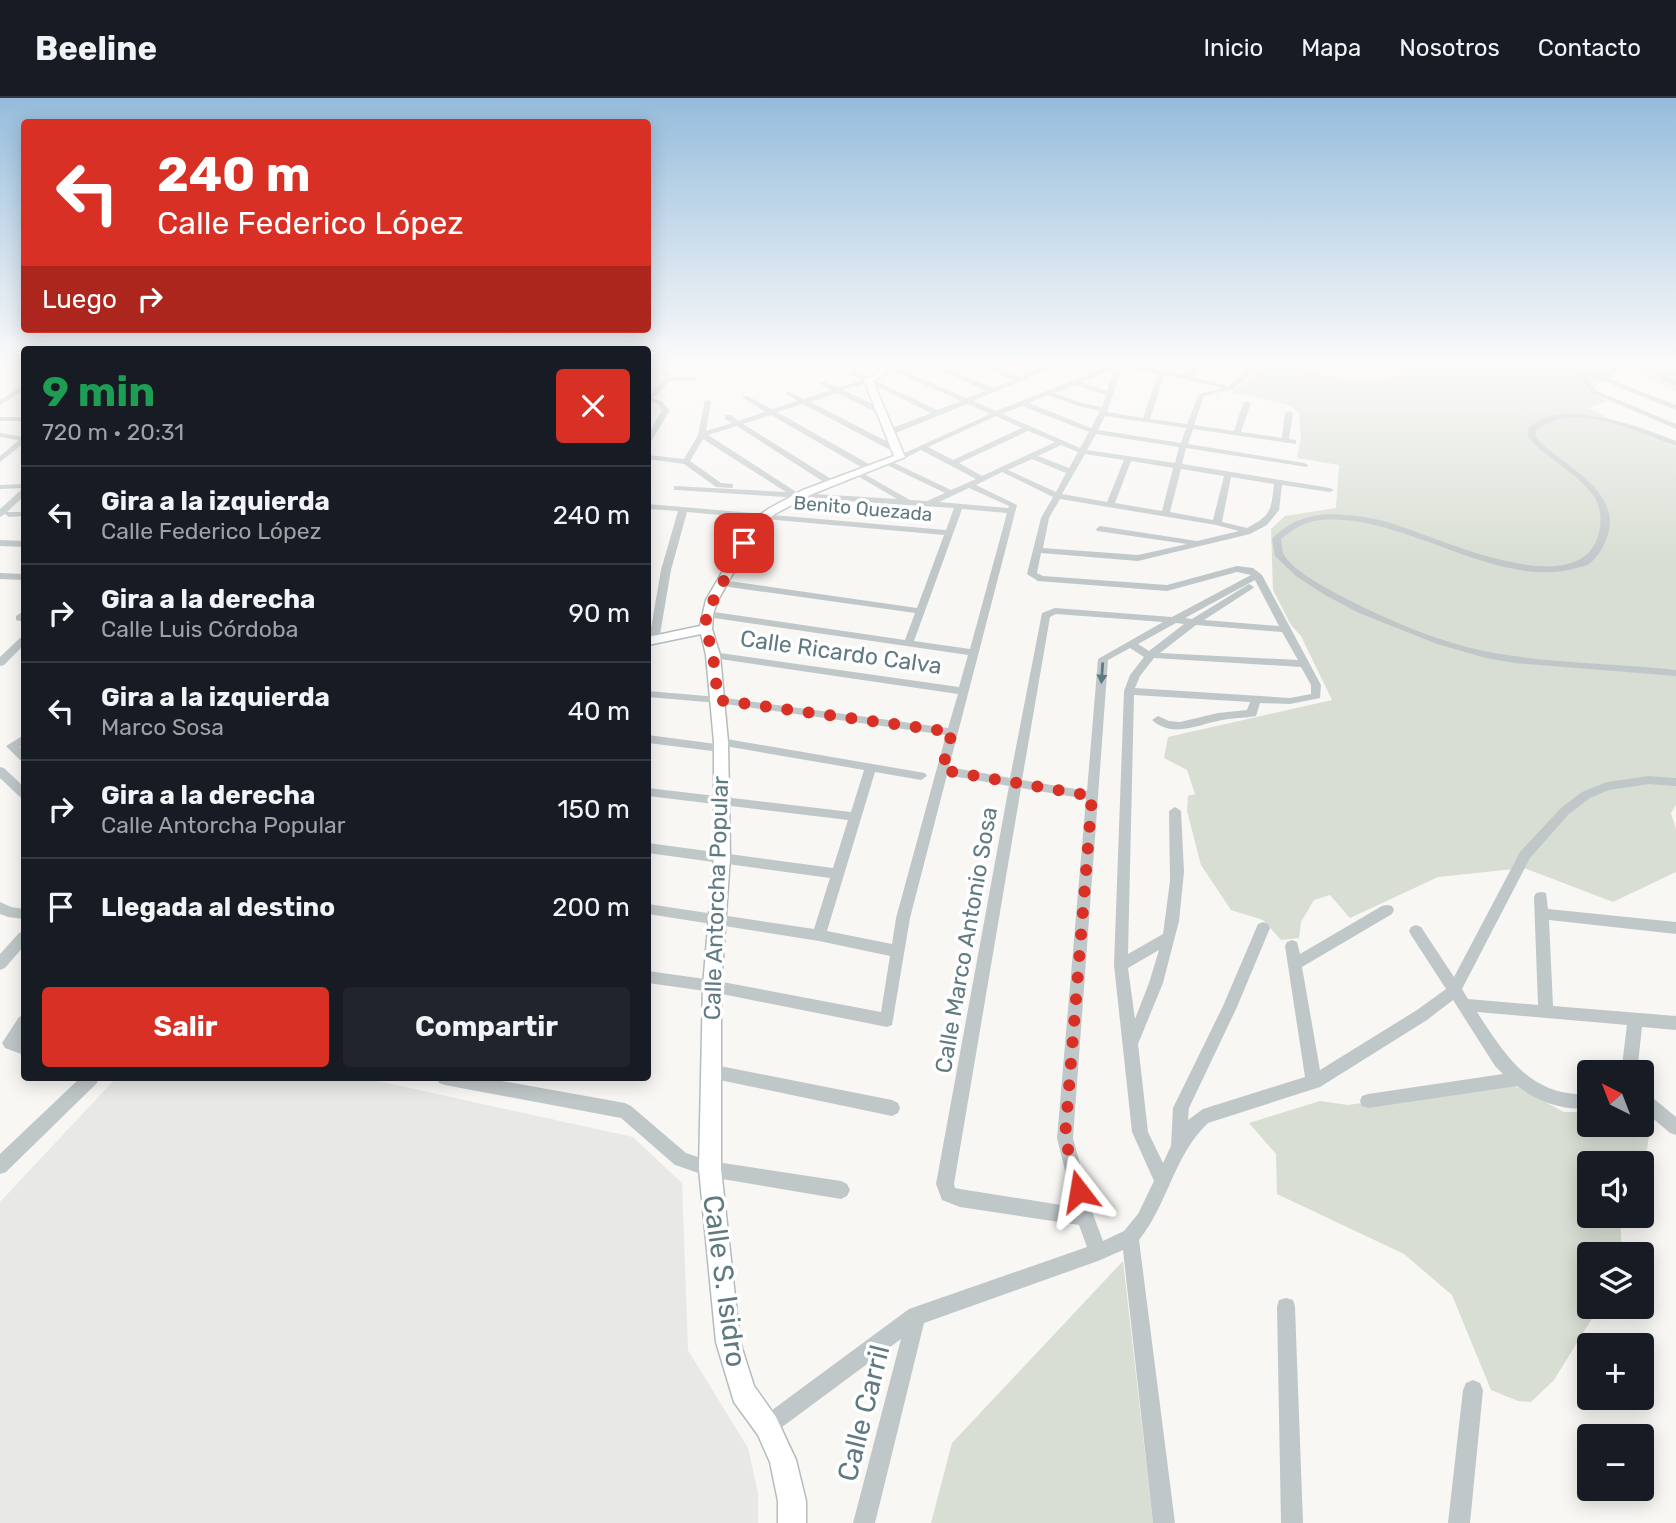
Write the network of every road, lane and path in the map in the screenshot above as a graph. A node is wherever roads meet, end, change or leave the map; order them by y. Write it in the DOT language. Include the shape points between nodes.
graph roads {
  1 [pos="703,430"];
  2 [pos="716,430"];
  3 [pos="751,430"];
  4 [pos="806,430"];
  5 [pos="857,430"];
  6 [pos="894,430"];
  7 [pos="958,430"];
  8 [pos="1023,430"];
  9 [pos="1034,430"];
  10 [pos="1189,430"];
  11 [pos="1217,430"];
  12 [pos="1289,430"];
  13 [pos="1532,430"];
  14 [pos="1639,430"];
  15 [pos="1092,431"];
  16 [pos="888,433"];
  17 [pos="1237,433"];
  18 [pos="702,435"];
  19 [pos="0,438"];
  20 [pos="21,441"];
  21 [pos="1061,442"];
  22 [pos="21,443"];
  23 [pos="1676,444"];
  24 [pos="921,447"];
  25 [pos="1182,447"];
  26 [pos="1081,451"];
  27 [pos="897,453"];
  28 [pos="1032,456"];
  29 [pos="651,457"];
  30 [pos="1128,459"];
  31 [pos="0,460"];
  32 [pos="686,461"];
  33 [pos="888,462"];
  34 [pos="953,463"];
  35 [pos="1304,465"];
  36 [pos="1178,466"];
  37 [pos="871,469"];
  38 [pos="1003,470"];
  39 [pos="1071,472"];
  40 [pos="859,474"];
  41 [pos="1228,474"];
  42 [pos="983,479"];
  43 [pos="1278,481"];
  44 [pos="833,484"];
  45 [pos="970,485"];
  46 [pos="0,487"];
  47 [pos="677,488"];
  48 [pos="21,489"];
  49 [pos="1330,489"];
  50 [pos="786,490"];
  51 [pos="21,493"];
  52 [pos="951,493"];
  53 [pos="1058,496"];
  54 [pos="799,497"];
  55 [pos="21,502"];
  56 [pos="909,502"];
  57 [pos="930,503"];
  58 [pos="1110,505"];
  59 [pos="651,506"];
  60 [pos="959,507"];
  61 [pos="682,510"];
  62 [pos="1012,511"];
  63 [pos="4,514"];
  64 [pos="1165,514"];
  65 [pos="762,517"];
  66 [pos="0,522"];
  67 [pos="1217,523"];
  68 [pos="1100,529"];
  69 [pos="1247,531"];
  70 [pos="949,533"];
  71 [pos="0,543"];
  72 [pos="1203,543"];
  73 [pos="21,544"];
  74 [pos="1037,551"];
  75 [pos="1256,575"];
  76 [pos="0,576"];
  77 [pos="21,577"];
  78 [pos="1037,578"];
  79 [pos="722,583"];
  80 [pos="920,611"];
  81 [pos="706,621"];
  82 [pos="1174,621"];
  83 [pos="1194,624"];
  84 [pos="1285,629"];
  85 [pos="651,641"];
  86 [pos="908,644"];
  87 [pos="1130,644"];
  88 [pos="19,650"];
  89 [pos="974,653"];
  90 [pos="713,655"];
  91 [pos="1148,655"];
  92 [pos="0,663"];
  93 [pos="1304,664"];
  94 [pos="1676,673"];
  95 [pos="963,691"];
  96 [pos="1129,691"];
  97 [pos="651,694"];
  98 [pos="1256,699"];
  99 [pos="718,700"];
  100 [pos="1158,720"];
  101 [pos="952,732"];
  102 [pos="651,739"];
  103 [pos="21,741"];
  104 [pos="721,745"];
  105 [pos="21,754"];
  106 [pos="870,769"];
  107 [pos="942,770"];
  108 [pos="0,771"];
  109 [pos="921,775"];
  110 [pos="1676,782"];
  111 [pos="1015,785"];
  112 [pos="21,791"];
  113 [pos="651,792"];
  114 [pos="1092,796"];
  115 [pos="722,800"];
  116 [pos="1175,811"];
  117 [pos="856,817"];
  118 [pos="651,848"];
  119 [pos="722,857"];
  120 [pos="838,874"];
  121 [pos="1541,897"];
  122 [pos="0,907"];
  123 [pos="651,909"];
  124 [pos="1387,910"];
  125 [pos="21,914"];
  126 [pos="1542,914"];
  127 [pos="717,919"];
  128 [pos="1263,928"];
  129 [pos="1676,928"];
  130 [pos="1416,931"];
  131 [pos="819,935"];
  132 [pos="1168,938"];
  133 [pos="21,940"];
  134 [pos="1292,946"];
  135 [pos="896,951"];
  136 [pos="0,964"];
  137 [pos="1295,964"];
  138 [pos="1121,965"];
  139 [pos="651,977"];
  140 [pos="712,986"];
  141 [pos="1453,992"];
  142 [pos="1465,1005"];
  143 [pos="1546,1010"];
  144 [pos="1635,1018"];
  145 [pos="1676,1023"];
  146 [pos="21,1026"];
  147 [pos="1132,1040"];
  148 [pos="21,1047"];
  149 [pos="1630,1060"];
  150 [pos="710,1071"];
  151 [pos="1518,1079"];
  152 [pos="87,1081"];
  153 [pos="461,1081"];
  154 [pos="1314,1082"];
  155 [pos="1368,1101"];
  156 [pos="1577,1103"];
  157 [pos="891,1108"];
  158 [pos="1654,1109"];
  159 [pos="1676,1127"];
  160 [pos="1179,1147"];
  161 [pos="0,1166"];
  162 [pos="710,1169"];
  163 [pos="1163,1183"];
  164 [pos="841,1190"];
  165 [pos="1085,1217"];
  166 [pos="1130,1237"];
  167 [pos="1098,1252"];
  168 [pos="1286,1307"];
  169 [pos="916,1316"];
  170 [pos="1473,1390"];
  171 [pos="767,1426"];
  172 [pos="792,1523"];
  173 [pos="864,1523"];
  174 [pos="1164,1523"];
  175 [pos="1293,1523"];
  176 [pos="1459,1523"];
  1 -- 18 [label="street"];
  2 -- 18 [label="street"];
  3 -- 44 [label="street"];
  4 -- 37 [label="street"];
  5 -- 27 [label="street"];
  6 -- 16 [label="street"];
  7 -- 24 [label="street"];
  8 -- 34 [label="street"];
  9 -- 21 [label="street"];
  10 -- 25 [label="street"];
  11 -- 17 [label="street"];
  12 -- 17 [label="street" via="1289,441"];
  13 -- 94 [label="street" via="1539,445 1590,486 1605,513 1595,556 1580,565 1545,569 1497,563 1381,522 1341,516 1289,526 1278,536 1275,547 1280,559 1307,581 1440,642 1493,656"];
  14 -- 23 [label="street"];
  15 -- 25 [label="street"];
  15 -- 26 [label="street"];
  16 -- 27 [label="main road"];
  18 -- 32 [label="street"];
  18 -- 50 [label="street"];
  19 -- 20 [label="street"];
  21 -- 26 [label="street"];
  21 -- 28 [label="street"];
  22 -- 31 [label="street"];
  24 -- 27 [label="street"];
  24 -- 34 [label="street"];
  25 -- 35 [label="street"];
  25 -- 36 [label="street"];
  26 -- 30 [label="street"];
  26 -- 39 [label="street"];
  27 -- 33 [label="main road"];
  28 -- 38 [label="street"];
  28 -- 39 [label="street"];
  29 -- 32 [label="street"];
  30 -- 36 [label="street"];
  30 -- 58 [label="street"];
  32 -- 50 [label="street" via="719,485"];
  33 -- 37 [label="main road"];
  33 -- 52 [label="street"];
  34 -- 42 [label="street"];
  36 -- 41 [label="street"];
  36 -- 64 [label="street"];
  37 -- 40 [label="main road"];
  38 -- 42 [label="street"];
  38 -- 53 [label="street"];
  39 -- 53 [label="street"];
  40 -- 44 [label="main road"];
  40 -- 56 [label="street"];
  41 -- 43 [label="street"];
  41 -- 67 [label="street"];
  42 -- 45 [label="street"];
  43 -- 49 [label="street"];
  43 -- 69 [label="street" via="1275,510 1264,523"];
  44 -- 54 [label="main road"];
  45 -- 52 [label="street"];
  45 -- 62 [label="street" via="1013,505"];
  46 -- 48 [label="street"];
  47 -- 54 [label="street"];
  50 -- 54 [label="street"];
  51 -- 63 [label="street"];
  52 -- 57 [label="street"];
  53 -- 58 [label="street"];
  53 -- 74 [label="street" via="1045,518"];
  54 -- 56 [label="street"];
  54 -- 65 [label="main road"];
  55 -- 63 [label="street"];
  56 -- 57 [label="street"];
  57 -- 60 [label="street"];
  58 -- 64 [label="street"];
  59 -- 61 [label="street, Benito Quezada"];
  60 -- 62 [label="street"];
  60 -- 70 [label="street"];
  61 -- 65 [label="street, Benito Quezada"];
  61 -- 85 [label="street"];
  62 -- 89 [label="street"];
  63 -- 66 [label="street"];
  64 -- 67 [label="street"];
  65 -- 70 [label="street, Benito Quezada"];
  65 -- 79 [label="main road"];
  67 -- 69 [label="street"];
  68 -- 72 [label="street"];
  69 -- 72 [label="street"];
  70 -- 80 [label="street"];
  71 -- 73 [label="street"];
  72 -- 74 [label="street" via="1138,558"];
  74 -- 78 [label="street" via="1032,574"];
  75 -- 78 [label="street" via="1237,569 1167,588"];
  75 -- 82 [label="street"];
  75 -- 83 [label="street"];
  75 -- 84 [label="street"];
  76 -- 77 [label="street"];
  79 -- 80 [label="street"];
  79 -- 81 [label="main road"];
  80 -- 86 [label="street"];
  81 -- 85 [label="main road"];
  81 -- 86 [label="street"];
  81 -- 90 [label="main road, Calle Antorcha Popular"];
  82 -- 83 [label="street"];
  82 -- 87 [label="street"];
  82 -- 111 [label="street, Calle Marco Antonio Sosa" via="1048,611"];
  83 -- 84 [label="street"];
  83 -- 91 [label="street"];
  84 -- 93 [label="street"];
  86 -- 89 [label="street"];
  87 -- 91 [label="street"];
  87 -- 114 [label="street, one-way" via="1103,659"];
  88 -- 92 [label="street"];
  89 -- 95 [label="street"];
  90 -- 95 [label="street, Calle Ricardo Calva"];
  90 -- 99 [label="main road, Calle Antorcha Popular"];
  91 -- 93 [label="street"];
  91 -- 96 [label="street" via="1131,679"];
  93 -- 98 [label="street" via="1316,685 1316,696 1290,701"];
  95 -- 101 [label="street"];
  96 -- 98 [label="street"];
  96 -- 138 [label="street"];
  97 -- 99 [label="street"];
  98 -- 100 [label="street" via="1252,713 1189,726"];
  99 -- 101 [label="street"];
  99 -- 104 [label="main road, Calle Antorcha Popular"];
  101 -- 107 [label="street"];
  102 -- 104 [label="street"];
  103 -- 105 [label="street" via="12,746"];
  104 -- 106 [label="street"];
  104 -- 115 [label="main road, Calle Antorcha Popular"];
  106 -- 109 [label="street"];
  106 -- 117 [label="street"];
  107 -- 111 [label="street"];
  107 -- 135 [label="street"];
  108 -- 112 [label="street"];
  110 -- 141 [label="street" via="1649,780 1607,786 1565,811 1525,855"];
  111 -- 114 [label="street"];
  111 -- 165 [label="street, Calle Marco Antonio Sosa" via="944,1184 948,1194 960,1198"];
  113 -- 115 [label="street"];
  114 -- 165 [label="street" via="1065,1138"];
  115 -- 117 [label="street"];
  115 -- 119 [label="main road, Calle Antorcha Popular"];
  116 -- 132 [label="street" via="1177,883"];
  117 -- 120 [label="street"];
  118 -- 119 [label="street"];
  119 -- 120 [label="street"];
  119 -- 127 [label="main road, Calle Antorcha Popular"];
  120 -- 131 [label="street"];
  121 -- 126 [label="street"];
  122 -- 125 [label="street"];
  123 -- 127 [label="street"];
  124 -- 137 [label="street"];
  126 -- 129 [label="street"];
  126 -- 143 [label="street"];
  127 -- 131 [label="street"];
  127 -- 140 [label="main road, Calle Antorcha Popular"];
  128 -- 160 [label="street" via="1181,1108"];
  130 -- 141 [label="street"];
  131 -- 135 [label="street"];
  132 -- 138 [label="street"];
  132 -- 147 [label="street" via="1151,1004"];
  133 -- 136 [label="street"];
  134 -- 137 [label="street"];
  135 -- 140 [label="street" via="887,1020"];
  137 -- 154 [label="street"];
  138 -- 147 [label="street"];
  139 -- 140 [label="street"];
  140 -- 150 [label="main road, Calle Antorcha Popular"];
  141 -- 142 [label="street"];
  141 -- 154 [label="street" via="1371,1050"];
  142 -- 143 [label="street"];
  142 -- 151 [label="street" via="1500,1061"];
  143 -- 144 [label="street"];
  144 -- 145 [label="street"];
  144 -- 149 [label="street"];
  146 -- 148 [label="street" via="10,1043"];
  147 -- 163 [label="street" via="1140,1132"];
  150 -- 157 [label="street"];
  150 -- 162 [label="main road, Calle Antorcha Popular"];
  151 -- 155 [label="street"];
  151 -- 156 [label="street" via="1551,1098"];
  152 -- 161 [label="street"];
  153 -- 162 [label="street" via="625,1111 681,1158"];
  154 -- 160 [label="street" via="1203,1117"];
  158 -- 159 [label="street"];
  160 -- 163 [label="street"];
  162 -- 164 [label="street"];
  162 -- 171 [label="main road, Calle S. Isidro" via="728,1342 743,1393"];
  163 -- 166 [label="street"];
  165 -- 167 [label="street"];
  166 -- 167 [label="street"];
  166 -- 174 [label="street"];
  167 -- 169 [label="street"];
  168 -- 175 [label="street"];
  169 -- 171 [label="street"];
  169 -- 173 [label="street, Calle Carril"];
  170 -- 176 [label="street"];
  171 -- 172 [label="main road, Calle S. Isidro" via="783,1460"];
}
